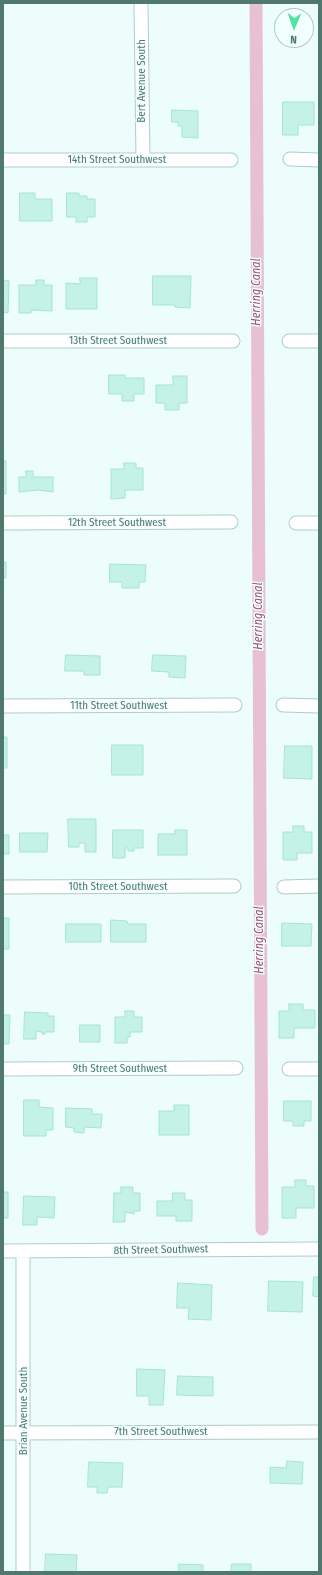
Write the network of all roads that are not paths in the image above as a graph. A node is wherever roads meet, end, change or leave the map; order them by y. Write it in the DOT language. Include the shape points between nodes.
graph roads {
  1 [pos="141,3"];
  2 [pos="3,160"];
  3 [pos="143,160"];
  4 [pos="231,160"];
  5 [pos="290,160"];
  6 [pos="319,160"];
  7 [pos="3,341"];
  8 [pos="234,341"];
  9 [pos="289,341"];
  10 [pos="319,341"];
  11 [pos="231,522"];
  12 [pos="3,523"];
  13 [pos="296,523"];
  14 [pos="319,523"];
  15 [pos="235,705"];
  16 [pos="284,705"];
  17 [pos="3,706"];
  18 [pos="319,706"];
  19 [pos="234,886"];
  20 [pos="319,886"];
  21 [pos="3,887"];
  22 [pos="284,887"];
  23 [pos="236,1068"];
  24 [pos="3,1069"];
  25 [pos="289,1069"];
  26 [pos="319,1069"];
  27 [pos="319,1249"];
  28 [pos="3,1251"];
  29 [pos="23,1251"];
  30 [pos="24,1432"];
  31 [pos="319,1432"];
  32 [pos="3,1433"];
  33 [pos="23,1572"];
  1 -- 3 [label="street, Bert Avenue South"];
  2 -- 3 [label="street, 14th Street Southwest"];
  3 -- 4 [label="street, 14th Street Southwest"];
  5 -- 6 [label="street"];
  7 -- 8 [label="street, 13th Street Southwest"];
  9 -- 10 [label="street"];
  11 -- 12 [label="street, 12th Street Southwest"];
  13 -- 14 [label="street"];
  15 -- 17 [label="street, 11th Street Southwest"];
  16 -- 18 [label="street"];
  19 -- 21 [label="street, 10th Street Southwest"];
  20 -- 22 [label="street"];
  23 -- 24 [label="street, 9th Street Southwest"];
  25 -- 26 [label="street"];
  27 -- 29 [label="street, 8th Street Southwest"];
  28 -- 29 [label="street, 8th Street Southwest"];
  29 -- 30 [label="street, Brian Avenue South"];
  30 -- 31 [label="street, 7th Street Southwest"];
  30 -- 32 [label="street, 7th Street Southwest"];
  30 -- 33 [label="street, Brian Avenue South"];
}
